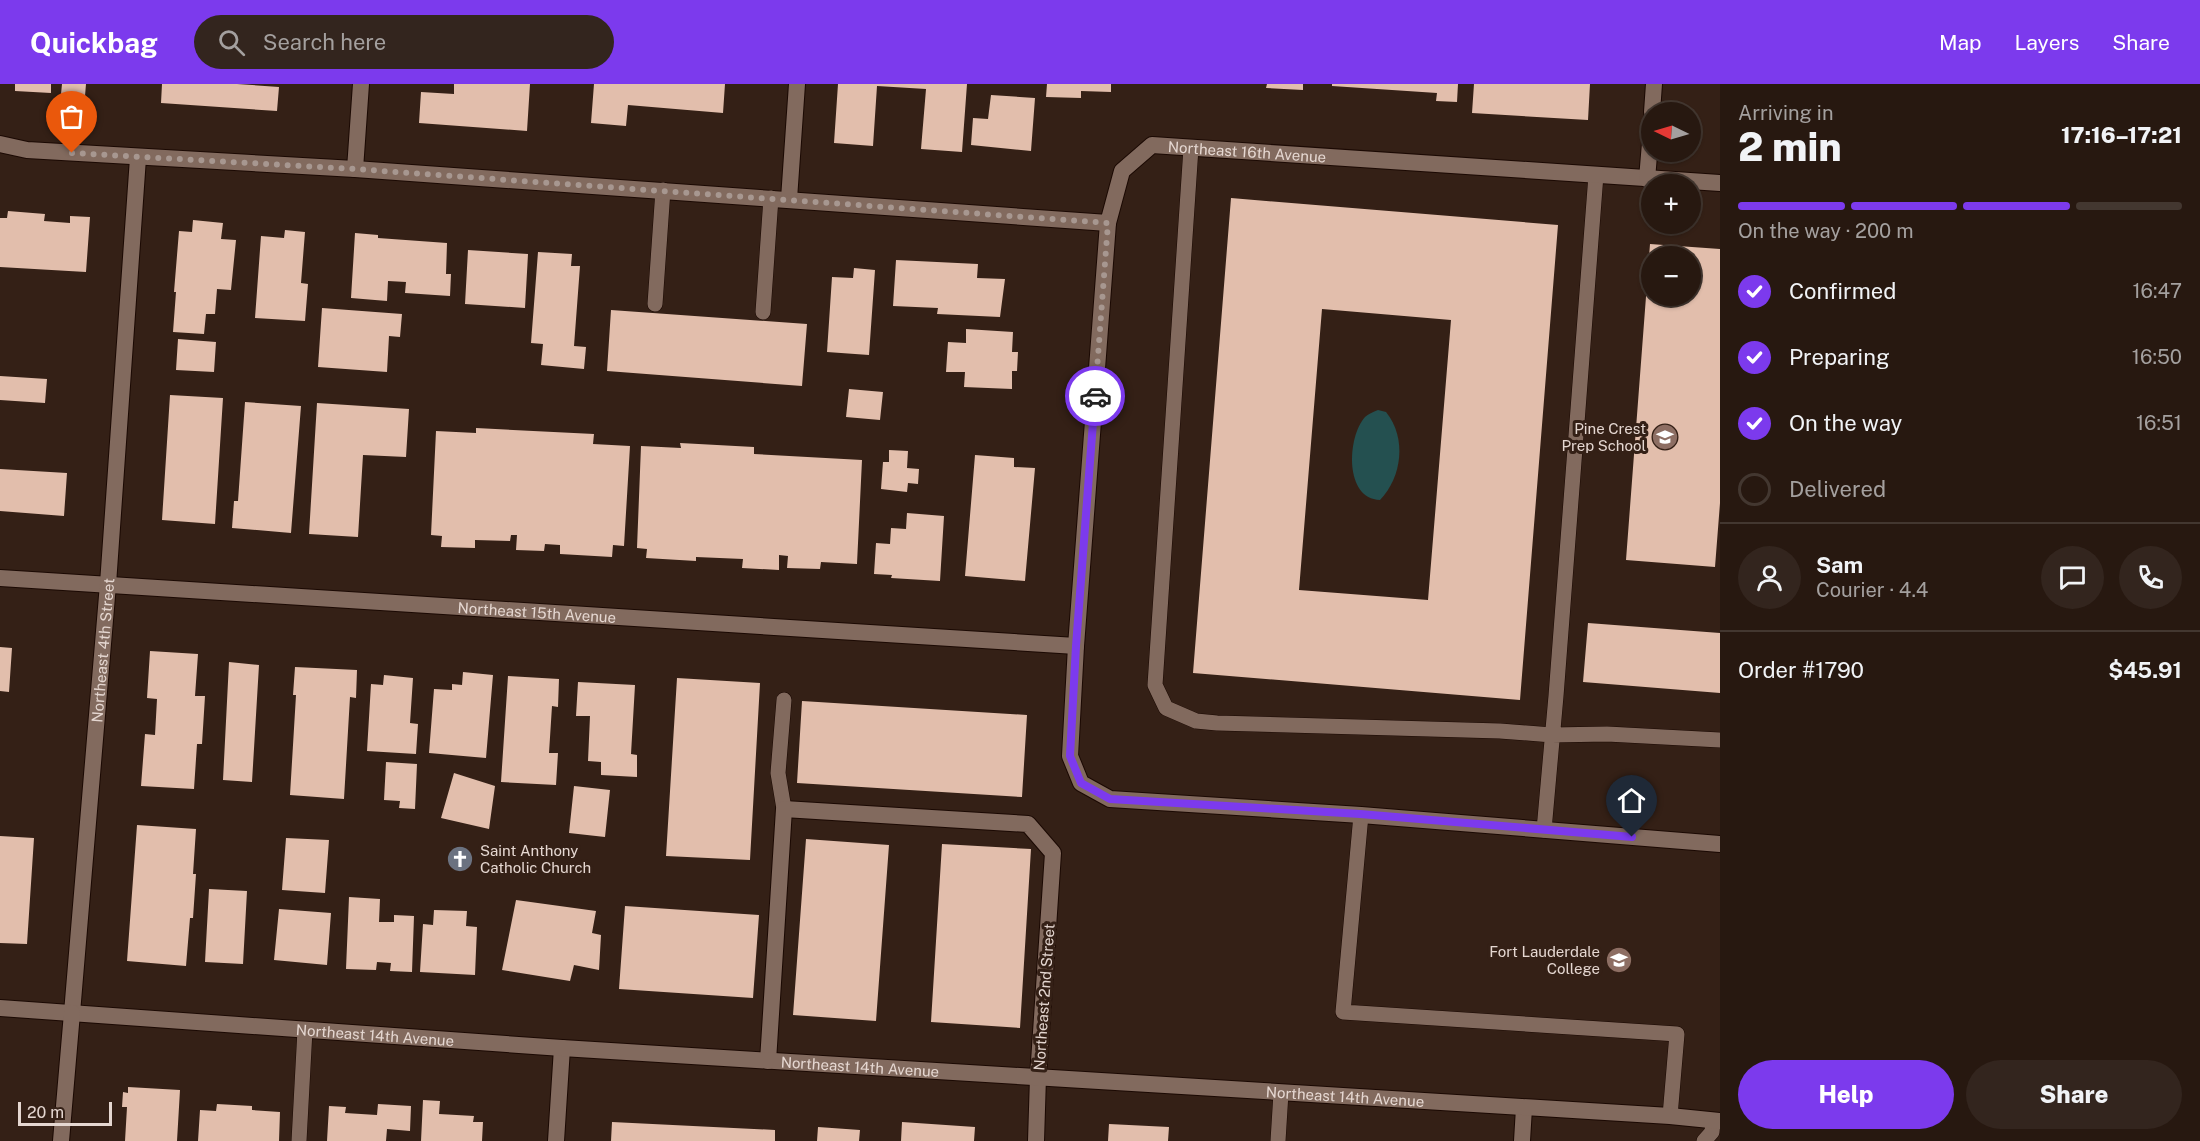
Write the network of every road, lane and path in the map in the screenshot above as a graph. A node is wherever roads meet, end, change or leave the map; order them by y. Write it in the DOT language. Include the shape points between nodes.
graph roads {
  1 [pos="361,84"];
  2 [pos="797,84"];
  3 [pos="1654,84"];
  4 [pos="1653,102"];
  5 [pos="0,144"];
  6 [pos="1191,148"];
  7 [pos="138,158"];
  8 [pos="355,169"];
  9 [pos="1596,175"];
  10 [pos="1641,179"];
  11 [pos="1701,182"];
  12 [pos="1720,183"];
  13 [pos="663,190"];
  14 [pos="771,198"];
  15 [pos="789,199"];
  16 [pos="1108,223"];
  17 [pos="655,304"];
  18 [pos="764,312"];
  19 [pos="0,578"];
  20 [pos="108,584"];
  21 [pos="1076,646"];
  22 [pos="784,700"];
  23 [pos="1552,735"];
  24 [pos="1720,740"];
  25 [pos="784,809"];
  26 [pos="1360,814"];
  27 [pos="1544,830"];
  28 [pos="1720,844"];
  29 [pos="0,1008"];
  30 [pos="72,1012"];
  31 [pos="306,1030"];
  32 [pos="562,1048"];
  33 [pos="768,1061"];
  34 [pos="1038,1077"];
  35 [pos="1281,1093"];
  36 [pos="1524,1108"];
  37 [pos="1671,1116"];
  38 [pos="1714,1131"];
  39 [pos="61,1141"];
  40 [pos="299,1141"];
  41 [pos="556,1141"];
  42 [pos="1036,1141"];
  43 [pos="1278,1141"];
  44 [pos="1522,1141"];
  1 -- 8 [label="street"];
  2 -- 15 [label="street"];
  3 -- 4 [label="street"];
  5 -- 7 [label="street" via="27,150"];
  6 -- 9 [label="street, Northeast 16th Avenue"];
  6 -- 16 [label="street, Northeast 16th Avenue" via="1152,146 1122,171"];
  6 -- 23 [label="lane" via="1155,685 1166,708 1196,721 1217,723"];
  7 -- 8 [label="street"];
  7 -- 20 [label="street, Northeast 4th Street"];
  8 -- 13 [label="street"];
  9 -- 10 [label="street, Northeast 16th Avenue"];
  9 -- 23 [label="lane"];
  11 -- 12 [label="street, Northeast 16th Avenue"];
  13 -- 14 [label="street"];
  13 -- 17 [label="lane"];
  14 -- 15 [label="street"];
  14 -- 18 [label="lane"];
  15 -- 16 [label="street"];
  16 -- 21 [label="street"];
  19 -- 20 [label="street, Northeast 15th Avenue"];
  20 -- 21 [label="street, Northeast 15th Avenue"];
  20 -- 30 [label="street, Northeast 4th Street"];
  21 -- 26 [label="street" via="1070,756 1081,783 1110,799"];
  22 -- 25 [label="lane" via="778,773"];
  23 -- 24 [label="lane"];
  23 -- 27 [label="lane"];
  25 -- 33 [label="street"];
  25 -- 34 [label="street, Northeast 2nd Street" via="1028,824 1053,853"];
  26 -- 27 [label="street"];
  26 -- 37 [label="lane" via="1343,1012 1677,1034"];
  27 -- 28 [label="street"];
  29 -- 30 [label="street, Northeast 14th Avenue"];
  30 -- 31 [label="street, Northeast 14th Avenue"];
  30 -- 39 [label="street, Northeast 4th Street"];
  31 -- 32 [label="street, Northeast 14th Avenue"];
  31 -- 40 [label="lane"];
  32 -- 33 [label="street, Northeast 14th Avenue"];
  32 -- 41 [label="street"];
  33 -- 34 [label="street, Northeast 14th Avenue"];
  34 -- 35 [label="street, Northeast 14th Avenue"];
  34 -- 42 [label="street, Northeast 2nd Street"];
  35 -- 36 [label="street, Northeast 14th Avenue"];
  35 -- 43 [label="lane"];
  36 -- 37 [label="street, Northeast 14th Avenue"];
  36 -- 44 [label="street"];
  37 -- 38 [label="street, Northeast 14th Avenue"];
}
